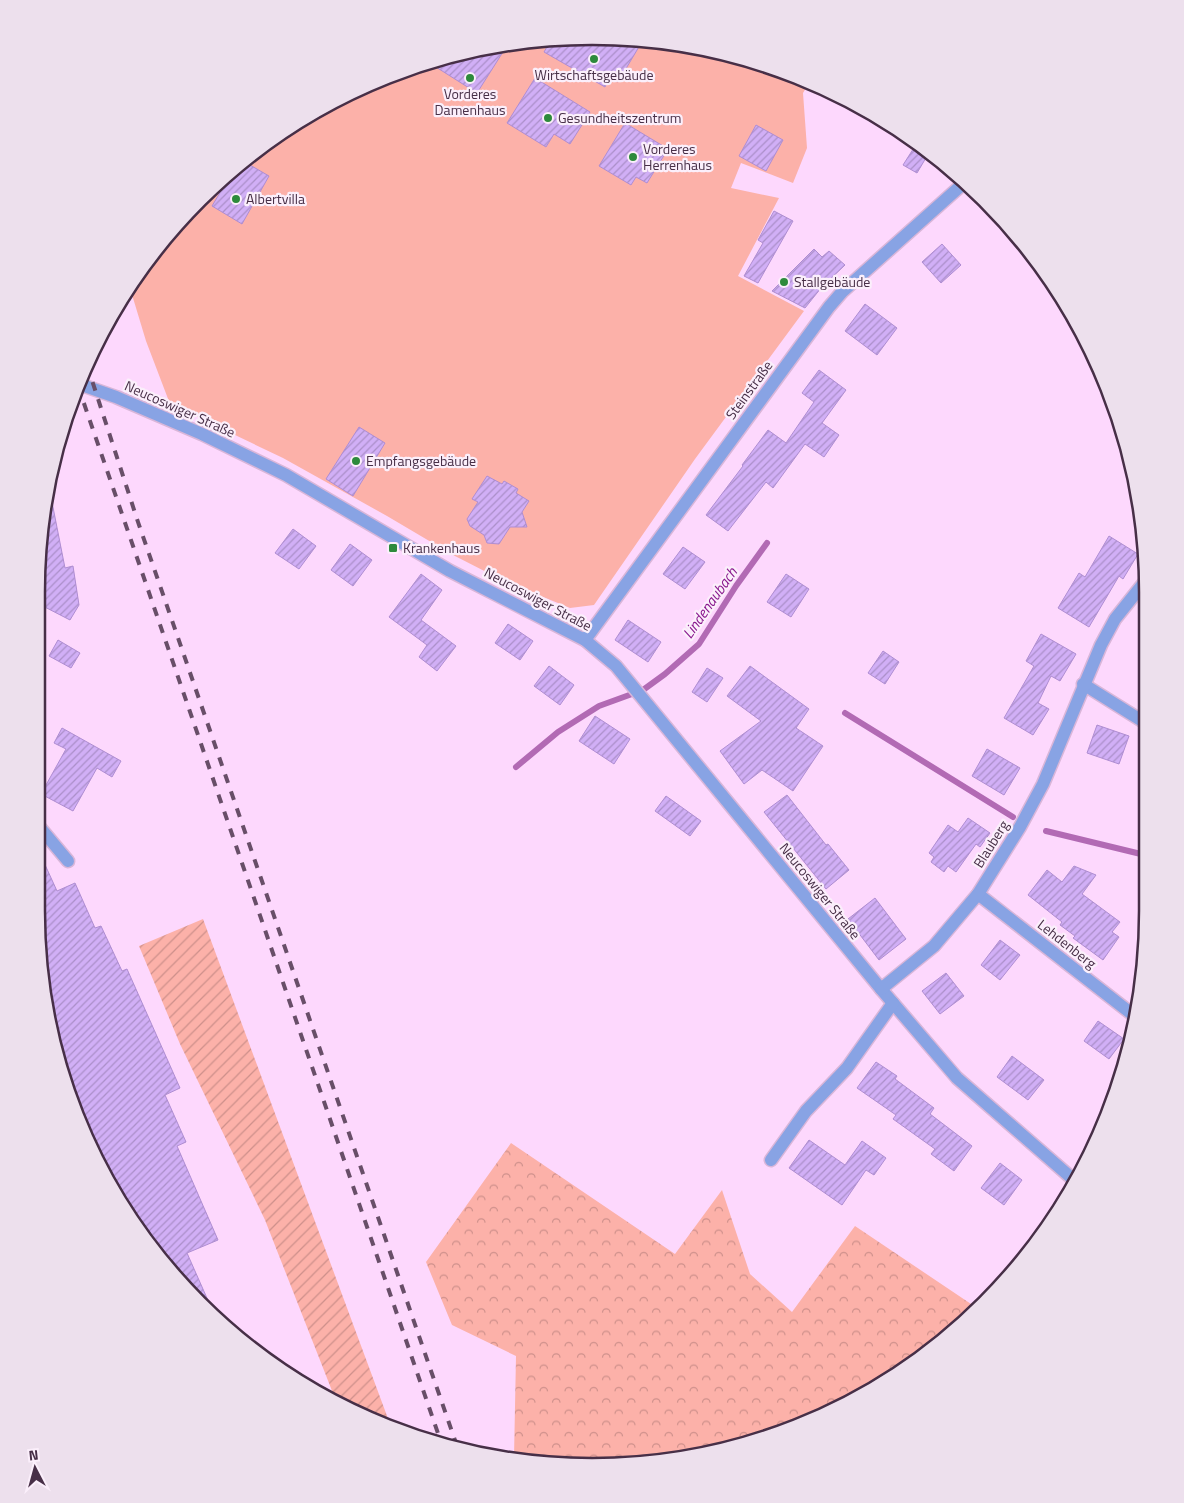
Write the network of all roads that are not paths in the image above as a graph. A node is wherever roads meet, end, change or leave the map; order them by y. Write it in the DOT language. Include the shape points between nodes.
graph roads {
  1 [pos="960,187"];
  2 [pos="86,386"];
  3 [pos="1139,589"];
  4 [pos="586,640"];
  5 [pos="1083,684"];
  6 [pos="1139,719"];
  7 [pos="45,834"];
  8 [pos="68,861"];
  9 [pos="978,894"];
  10 [pos="881,989"];
  11 [pos="893,1003"];
  12 [pos="1129,1012"];
  13 [pos="771,1160"];
  14 [pos="1070,1177"];
  1 -- 4 [label="street, Steinstraße" via="829,307"];
  2 -- 4 [label="street, Neucoswiger Straße" via="202,434 286,475 450,571"];
  3 -- 5 [label="street, Blauberg" via="1115,619"];
  4 -- 10 [label="street, Neucoswiger Straße" via="616,666"];
  5 -- 6 [label="street"];
  5 -- 9 [label="street, Blauberg" via="1043,784"];
  7 -- 8 [label="street"];
  9 -- 10 [label="street, Blauberg" via="934,946"];
  9 -- 12 [label="street, Lehdenberg"];
  10 -- 11 [label="street, Neucoswiger Straße"];
  11 -- 13 [label="street" via="847,1068 806,1111"];
  11 -- 14 [label="street, Neucoswiger Straße" via="957,1078"];
}
